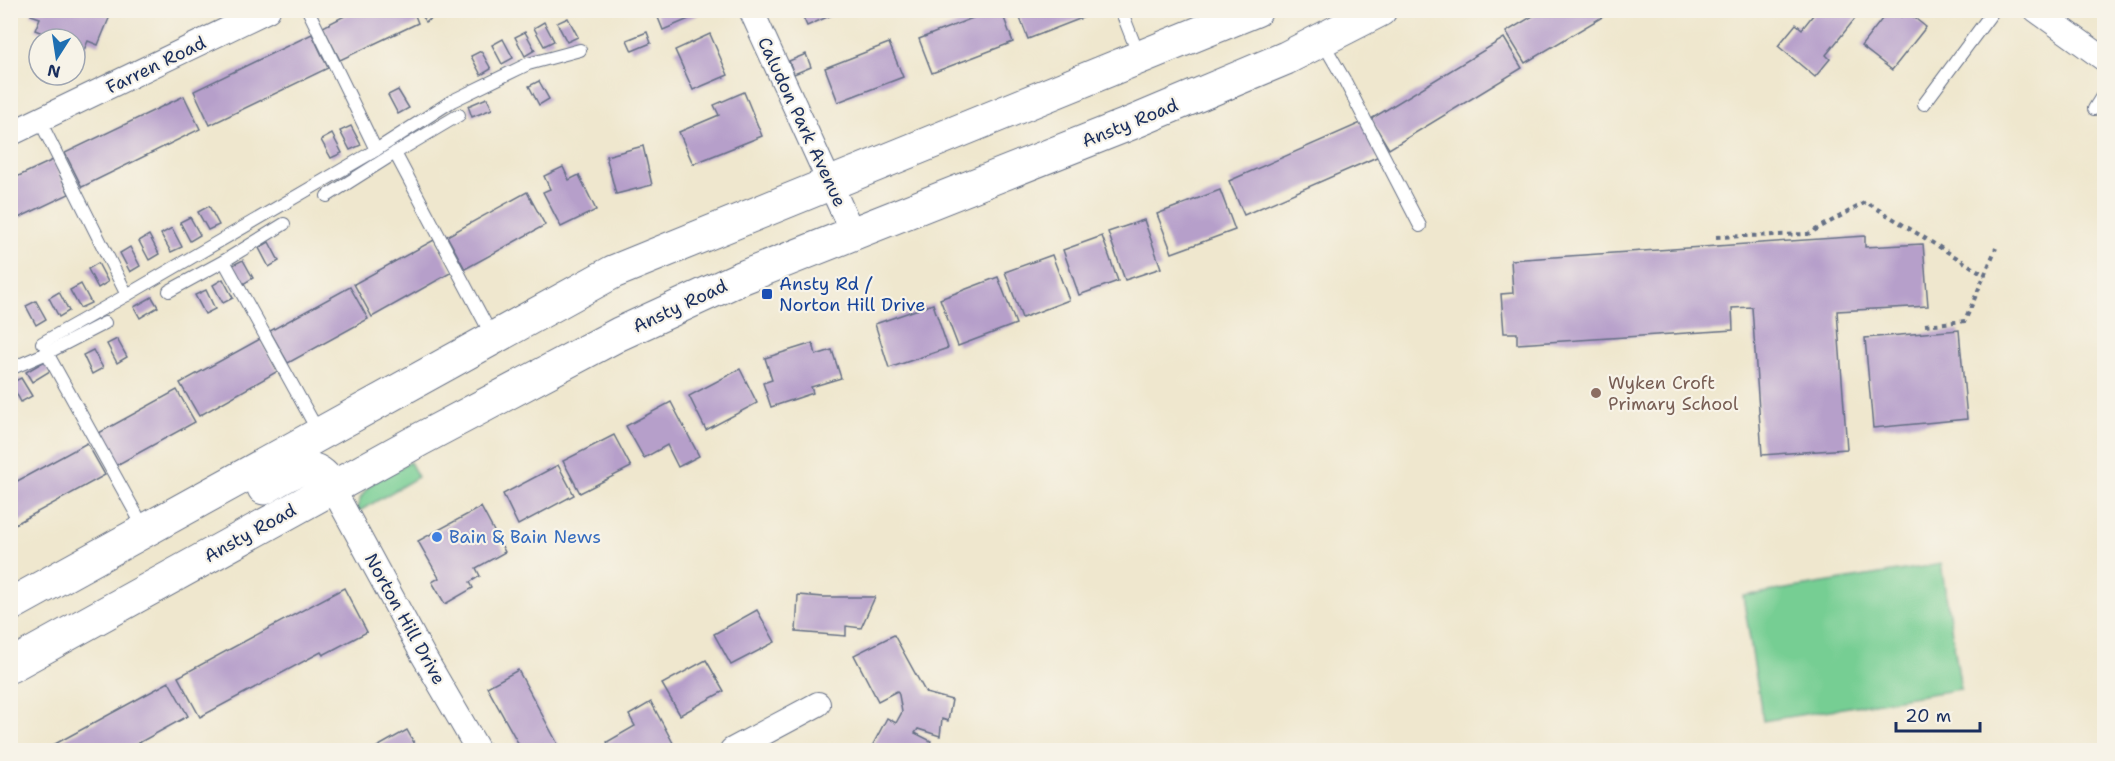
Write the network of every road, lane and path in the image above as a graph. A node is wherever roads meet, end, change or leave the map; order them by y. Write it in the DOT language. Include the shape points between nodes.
graph roads {
  1 [pos="268,10"];
  2 [pos="308,10"];
  3 [pos="751,10"];
  4 [pos="1121,10"];
  5 [pos="1256,10"];
  6 [pos="1380,10"];
  7 [pos="1994,10"];
  8 [pos="2036,10"];
  9 [pos="1322,40"];
  10 [pos="580,50"];
  11 [pos="1140,57"];
  12 [pos="2104,59"];
  13 [pos="2104,93"];
  14 [pos="1924,104"];
  15 [pos="2094,109"];
  16 [pos="459,115"];
  17 [pos="40,120"];
  18 [pos="10,135"];
  19 [pos="376,150"];
  20 [pos="395,153"];
  21 [pos="830,182"];
  22 [pos="327,196"];
  23 [pos="284,224"];
  24 [pos="1420,226"];
  25 [pos="853,234"];
  26 [pos="1716,237"];
  27 [pos="1996,248"];
  28 [pos="224,261"];
  29 [pos="1985,274"];
  30 [pos="169,291"];
  31 [pos="127,295"];
  32 [pos="105,323"];
  33 [pos="1925,325"];
  34 [pos="493,337"];
  35 [pos="44,348"];
  36 [pos="10,369"];
  37 [pos="319,434"];
  38 [pos="332,487"];
  39 [pos="145,530"];
  40 [pos="86,562"];
  41 [pos="10,605"];
  42 [pos="10,666"];
  43 [pos="818,704"];
  44 [pos="478,750"];
  45 [pos="732,750"];
  1 -- 17 [label="street, Farren Road"];
  2 -- 19 [label="lane"];
  3 -- 21 [label="street, Caludon Park Avenue"];
  4 -- 11 [label="lane"];
  5 -- 11 [label="highway"];
  6 -- 9 [label="highway, Ansty Road"];
  7 -- 14 [label="lane"];
  8 -- 12 [label="street"];
  9 -- 24 [label="lane"];
  9 -- 25 [label="highway, Ansty Road" via="1134,122"];
  10 -- 19 [label="lane" via="528,64 462,97"];
  11 -- 21 [label="highway"];
  13 -- 15 [label="lane"];
  16 -- 20 [label="lane"];
  17 -- 18 [label="street, Farren Road"];
  17 -- 31 [label="lane"];
  19 -- 31 [label="lane"];
  20 -- 22 [label="lane"];
  20 -- 34 [label="lane"];
  21 -- 25 [label="street, Caludon Park Avenue"];
  21 -- 34 [label="highway" via="613,272"];
  23 -- 28 [label="lane"];
  25 -- 38 [label="highway, Ansty Road" via="741,278 619,334"];
  26 -- 29 [label="path" via="1808,234 1866,202"];
  27 -- 29 [label="path"];
  28 -- 30 [label="lane"];
  28 -- 37 [label="lane"];
  29 -- 33 [label="path" via="1965,321"];
  31 -- 35 [label="lane"];
  32 -- 35 [label="lane"];
  34 -- 37 [label="highway"];
  35 -- 36 [label="lane"];
  35 -- 39 [label="lane"];
  37 -- 39 [label="highway"];
  38 -- 40 [label="highway" via="325,476 312,468 296,471 143,544"];
  38 -- 42 [label="highway, Ansty Road"];
  38 -- 44 [label="street, Norton Hill Drive"];
  39 -- 40 [label="highway"];
  40 -- 41 [label="highway"];
  43 -- 45 [label="street"];
}
